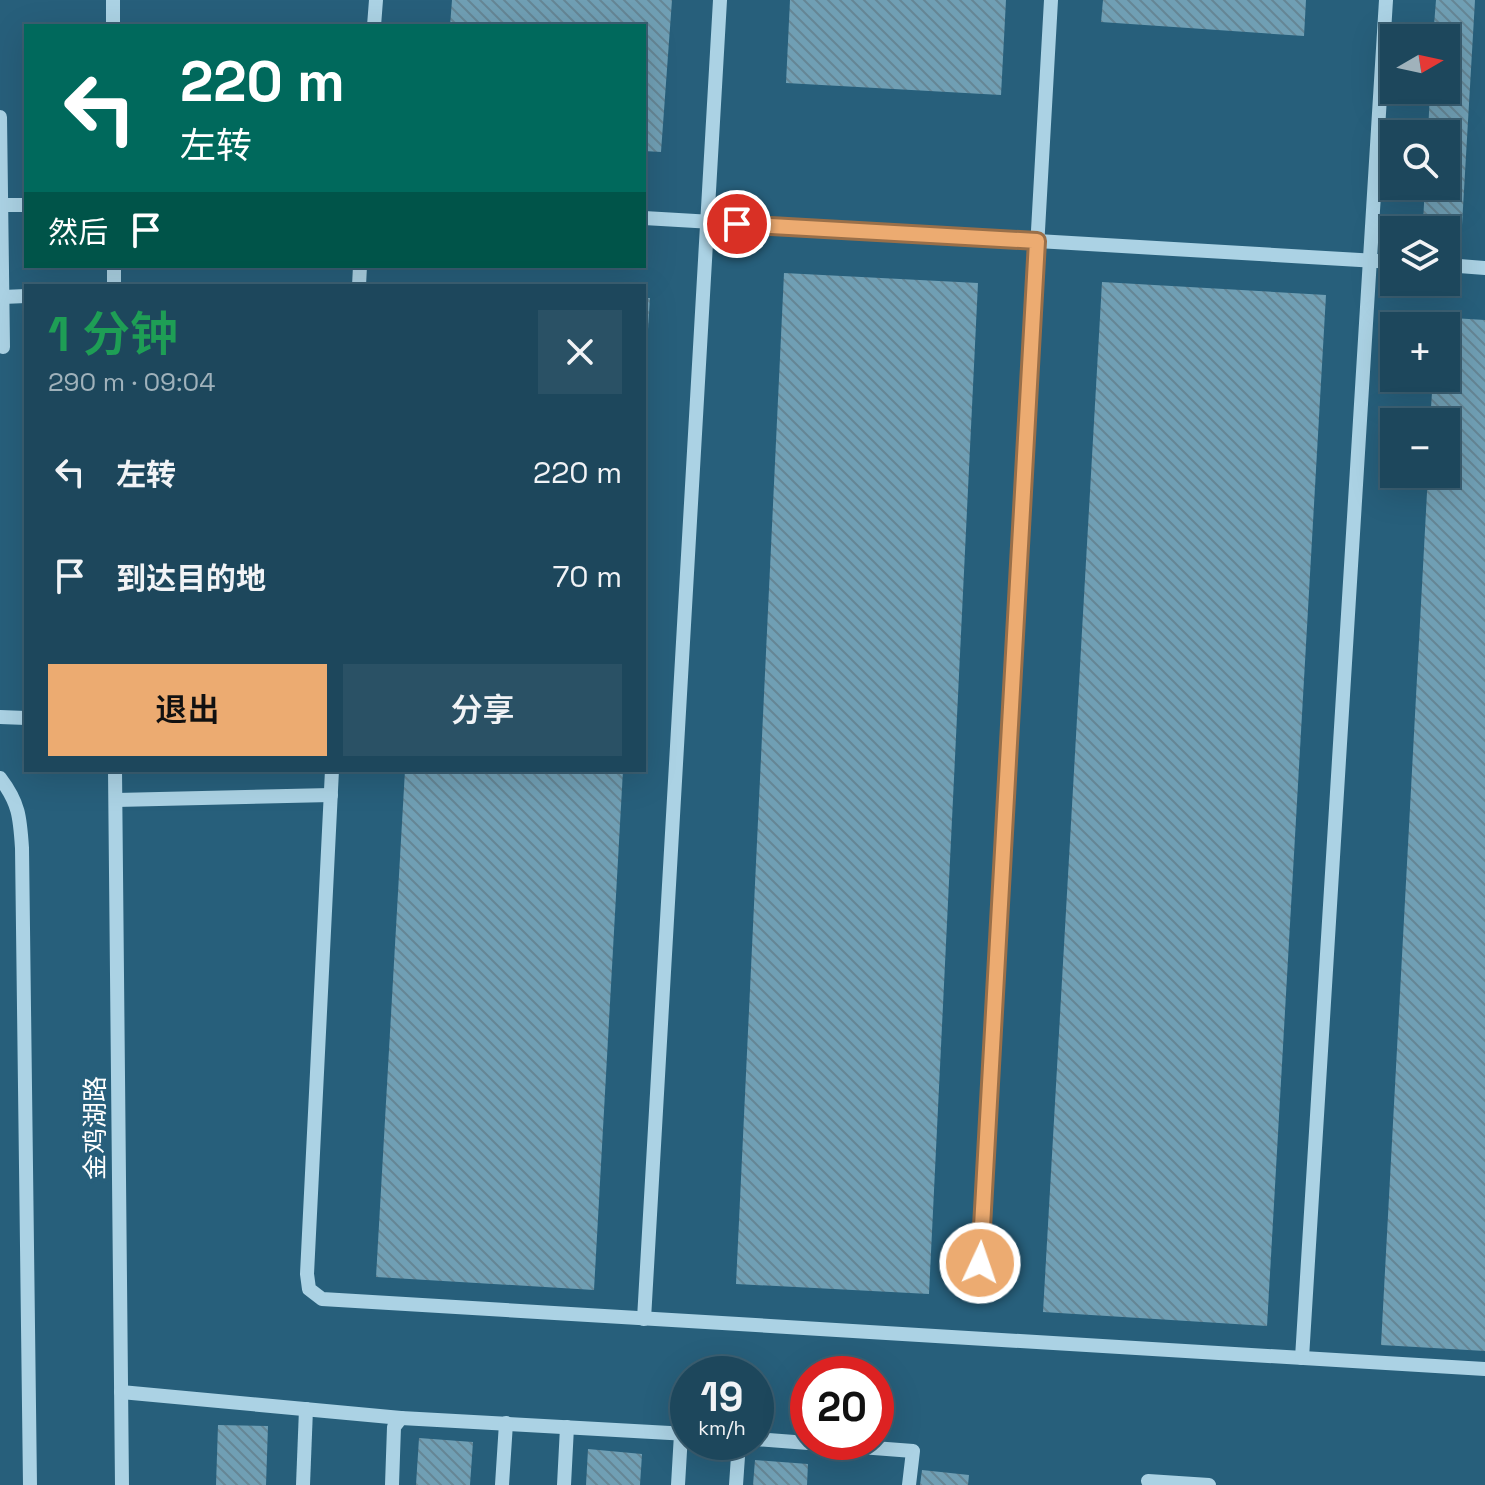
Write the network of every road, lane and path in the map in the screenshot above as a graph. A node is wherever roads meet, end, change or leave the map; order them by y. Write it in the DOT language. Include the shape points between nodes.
graph roads {
  1 [pos="113,0"];
  2 [pos="376,0"];
  3 [pos="720,0"];
  4 [pos="1051,0"];
  5 [pos="1386,0"];
  6 [pos="113,24"];
  7 [pos="374,24"];
  8 [pos="0,117"];
  9 [pos="1,205"];
  10 [pos="24,205"];
  11 [pos="646,218"];
  12 [pos="707,222"];
  13 [pos="1037,241"];
  14 [pos="1370,261"];
  15 [pos="1380,261"];
  16 [pos="1460,266"];
  17 [pos="1485,268"];
  18 [pos="24,296"];
  19 [pos="3,297"];
  20 [pos="3,347"];
  21 [pos="0,717"];
  22 [pos="24,718"];
  23 [pos="115,772"];
  24 [pos="332,772"];
  25 [pos="0,778"];
  26 [pos="331,795"];
  27 [pos="116,800"];
  28 [pos="978,1295"];
  29 [pos="644,1319"];
  30 [pos="1302,1358"];
  31 [pos="1485,1369"];
  32 [pos="121,1392"];
  33 [pos="306,1409"];
  34 [pos="401,1418"];
  35 [pos="506,1423"];
  36 [pos="567,1427"];
  37 [pos="670,1433"];
  38 [pos="774,1440"];
  39 [pos="681,1460"];
  40 [pos="738,1460"];
  41 [pos="1148,1481"];
  42 [pos="30,1485"];
  43 [pos="122,1485"];
  44 [pos="303,1485"];
  45 [pos="392,1485"];
  46 [pos="502,1485"];
  47 [pos="564,1485"];
  48 [pos="678,1485"];
  49 [pos="736,1485"];
  50 [pos="909,1485"];
  51 [pos="1209,1485"];
  1 -- 6 [label="street"];
  2 -- 7 [label="street"];
  3 -- 12 [label="street"];
  4 -- 13 [label="street"];
  5 -- 14 [label="street"];
  8 -- 9 [label="street"];
  9 -- 10 [label="street"];
  9 -- 19 [label="street"];
  11 -- 12 [label="street"];
  12 -- 13 [label="street"];
  12 -- 29 [label="street"];
  13 -- 14 [label="street"];
  13 -- 28 [label="street"];
  14 -- 15 [label="street"];
  14 -- 30 [label="street"];
  16 -- 17 [label="street"];
  18 -- 19 [label="street"];
  19 -- 20 [label="street"];
  21 -- 22 [label="street"];
  23 -- 27 [label="street, 金鸡湖路"];
  24 -- 26 [label="street"];
  25 -- 42 [label="street" via="15,797 21,820"];
  26 -- 27 [label="street"];
  26 -- 29 [label="street" via="309,1289 322,1299 346,1302"];
  27 -- 32 [label="street, 金鸡湖路"];
  29 -- 30 [label="street"];
  30 -- 31 [label="street"];
  32 -- 33 [label="street"];
  32 -- 43 [label="street, 金鸡湖路"];
  33 -- 34 [label="street"];
  33 -- 44 [label="street"];
  34 -- 35 [label="street"];
  34 -- 45 [label="street" via="394,1427"];
  35 -- 36 [label="street"];
  35 -- 46 [label="street"];
  36 -- 37 [label="street"];
  36 -- 47 [label="street"];
  38 -- 50 [label="street" via="913,1451"];
  39 -- 48 [label="street"];
  40 -- 49 [label="street"];
  41 -- 51 [label="street"];
}
